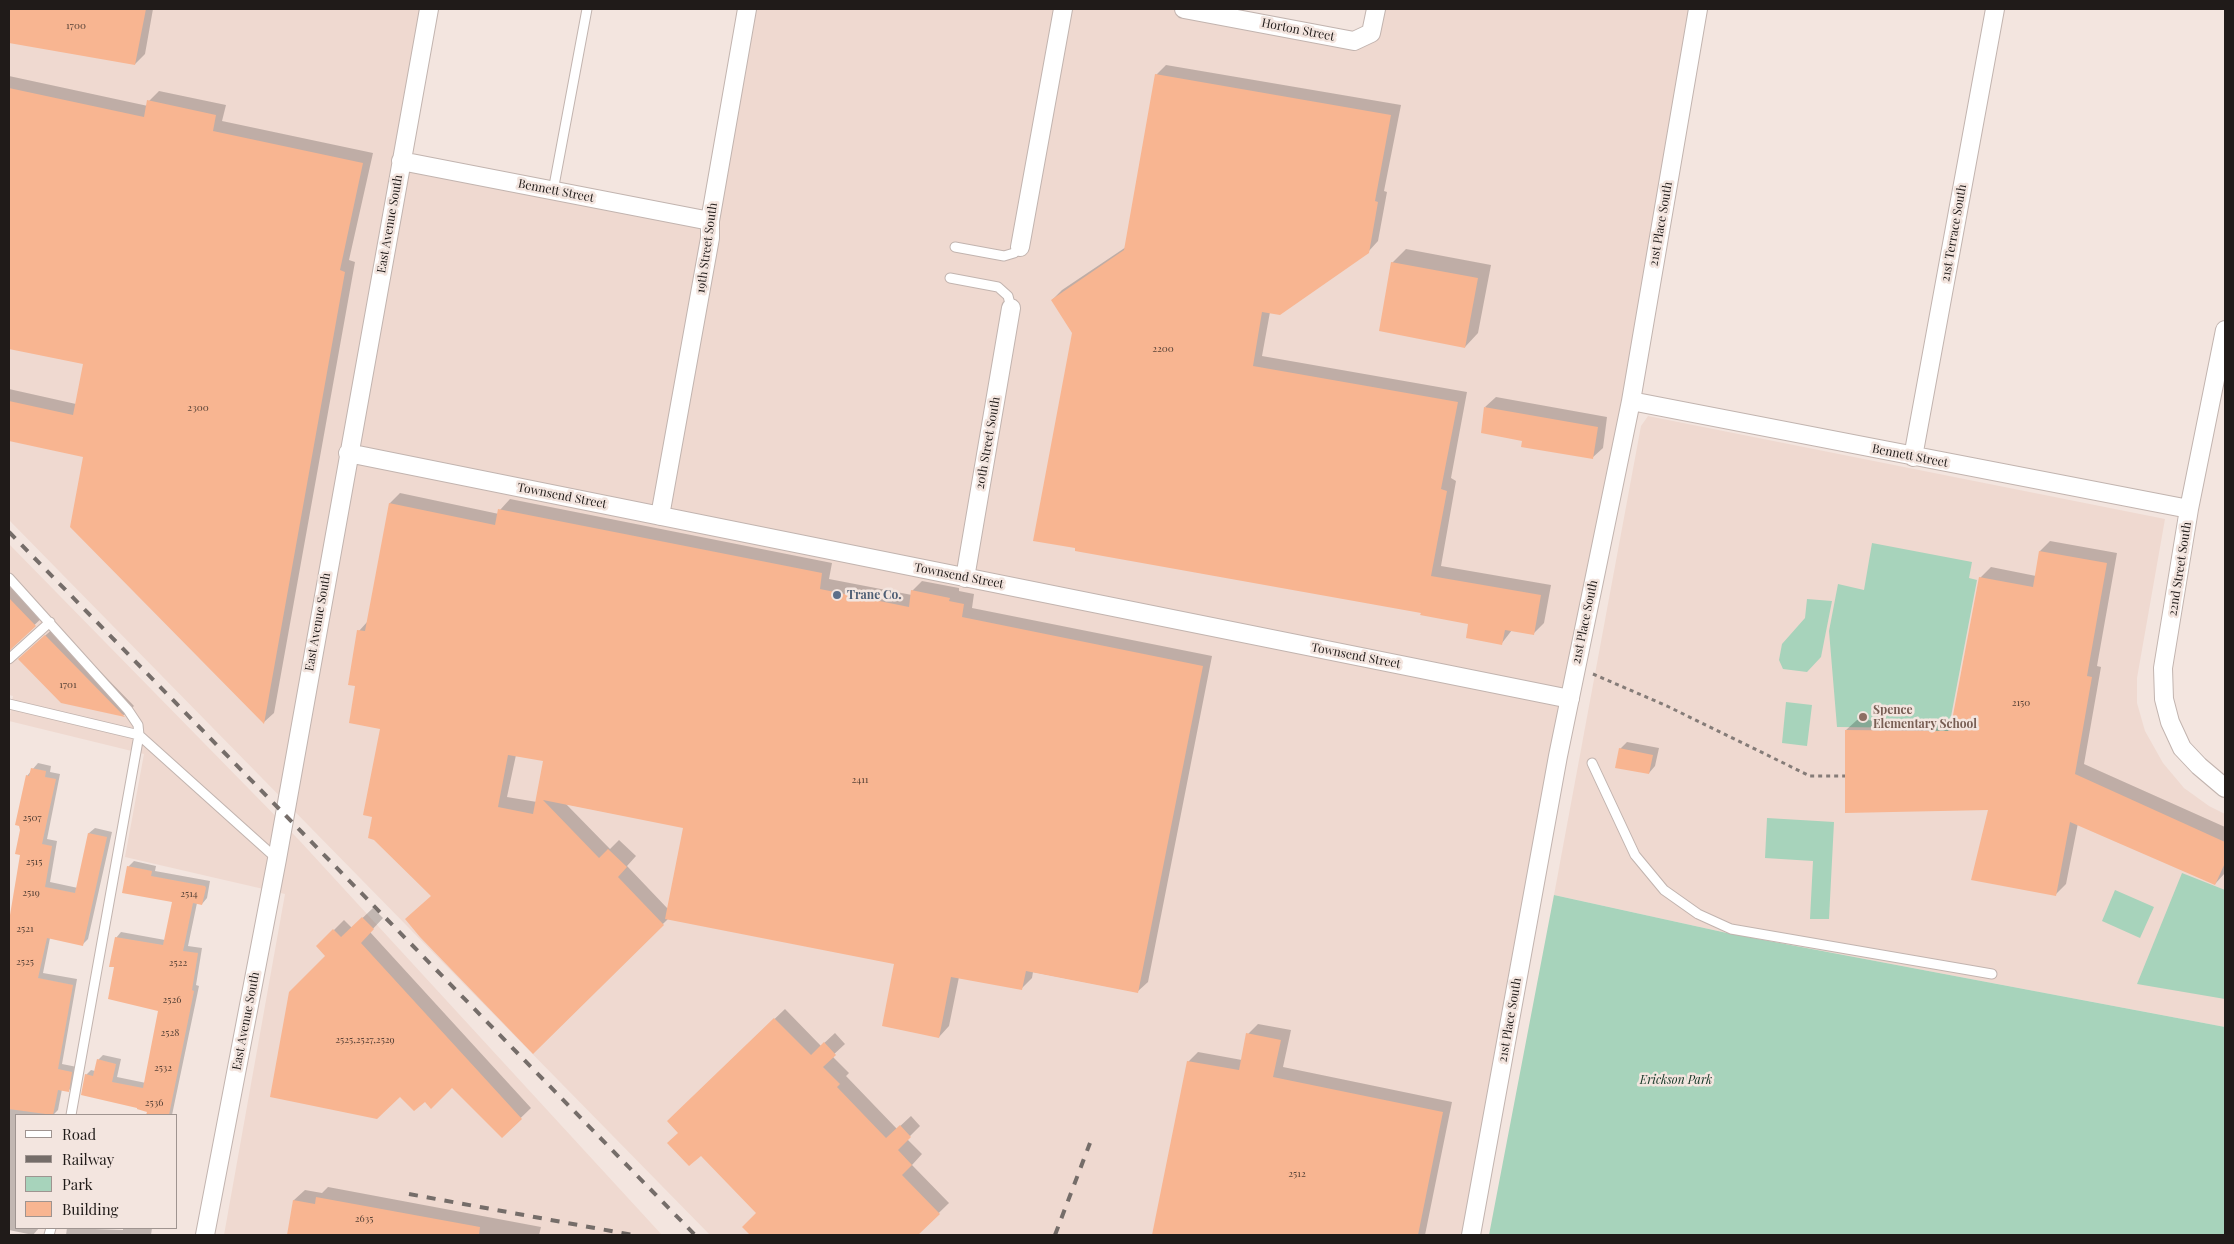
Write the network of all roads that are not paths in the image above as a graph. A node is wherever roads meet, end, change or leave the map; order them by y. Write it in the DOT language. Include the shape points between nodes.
graph roads {
  1 [pos="429,9"];
  2 [pos="587,9"];
  3 [pos="747,9"];
  4 [pos="1063,9"];
  5 [pos="1184,9"];
  6 [pos="1376,9"];
  7 [pos="1698,9"];
  8 [pos="1994,9"];
  9 [pos="402,161"];
  10 [pos="553,191"];
  11 [pos="710,221"];
  12 [pos="1020,247"];
  13 [pos="955,248"];
  14 [pos="950,278"];
  15 [pos="1011,308"];
  16 [pos="2225,330"];
  17 [pos="1631,401"];
  18 [pos="348,453"];
  19 [pos="1913,457"];
  20 [pos="2190,509"];
  21 [pos="660,516"];
  22 [pos="9,578"];
  23 [pos="965,578"];
  24 [pos="50,622"];
  25 [pos="9,659"];
  26 [pos="1570,699"];
  27 [pos="9,704"];
  28 [pos="139,736"];
  29 [pos="1592,763"];
  30 [pos="2225,788"];
  31 [pos="277,859"];
  32 [pos="1992,974"];
  33 [pos="71,1114"];
  34 [pos="205,1235"];
  35 [pos="1470,1235"];
  1 -- 9 [label="street, East Avenue South"];
  2 -- 10 [label="lane"];
  3 -- 11 [label="street, 19th Street South"];
  4 -- 12 [label="street"];
  5 -- 6 [label="street, Horton Street" via="1354,41 1371,33"];
  7 -- 17 [label="street, 21st Place South"];
  8 -- 19 [label="street, 21st Terrace South"];
  9 -- 10 [label="street, Bennett Street"];
  9 -- 18 [label="street, East Avenue South"];
  10 -- 11 [label="street, Bennett Street"];
  11 -- 21 [label="street, 19th Street South" via="710,238"];
  12 -- 13 [label="lane" via="1004,256"];
  14 -- 15 [label="lane" via="998,287 1008,296"];
  15 -- 23 [label="street, 20th Street South"];
  16 -- 20 [label="street, 22nd Street South"];
  17 -- 19 [label="street, Bennett Street"];
  17 -- 26 [label="street, 21st Place South"];
  18 -- 21 [label="street, Townsend Street"];
  18 -- 31 [label="street, East Avenue South"];
  19 -- 20 [label="street, Bennett Street"];
  20 -- 30 [label="street, 22nd Street South" via="2163,668 2164,699 2182,748"];
  21 -- 23 [label="street, Townsend Street"];
  22 -- 24 [label="lane"];
  23 -- 26 [label="street, Townsend Street"];
  24 -- 25 [label="lane"];
  24 -- 28 [label="lane" via="128,710 138,726"];
  26 -- 35 [label="street, 21st Place South"];
  27 -- 28 [label="lane"];
  28 -- 31 [label="lane"];
  28 -- 33 [label="lane"];
  29 -- 32 [label="lane" via="1635,855 1664,890 1698,914 1731,929"];
  31 -- 34 [label="street, East Avenue South"];
}
